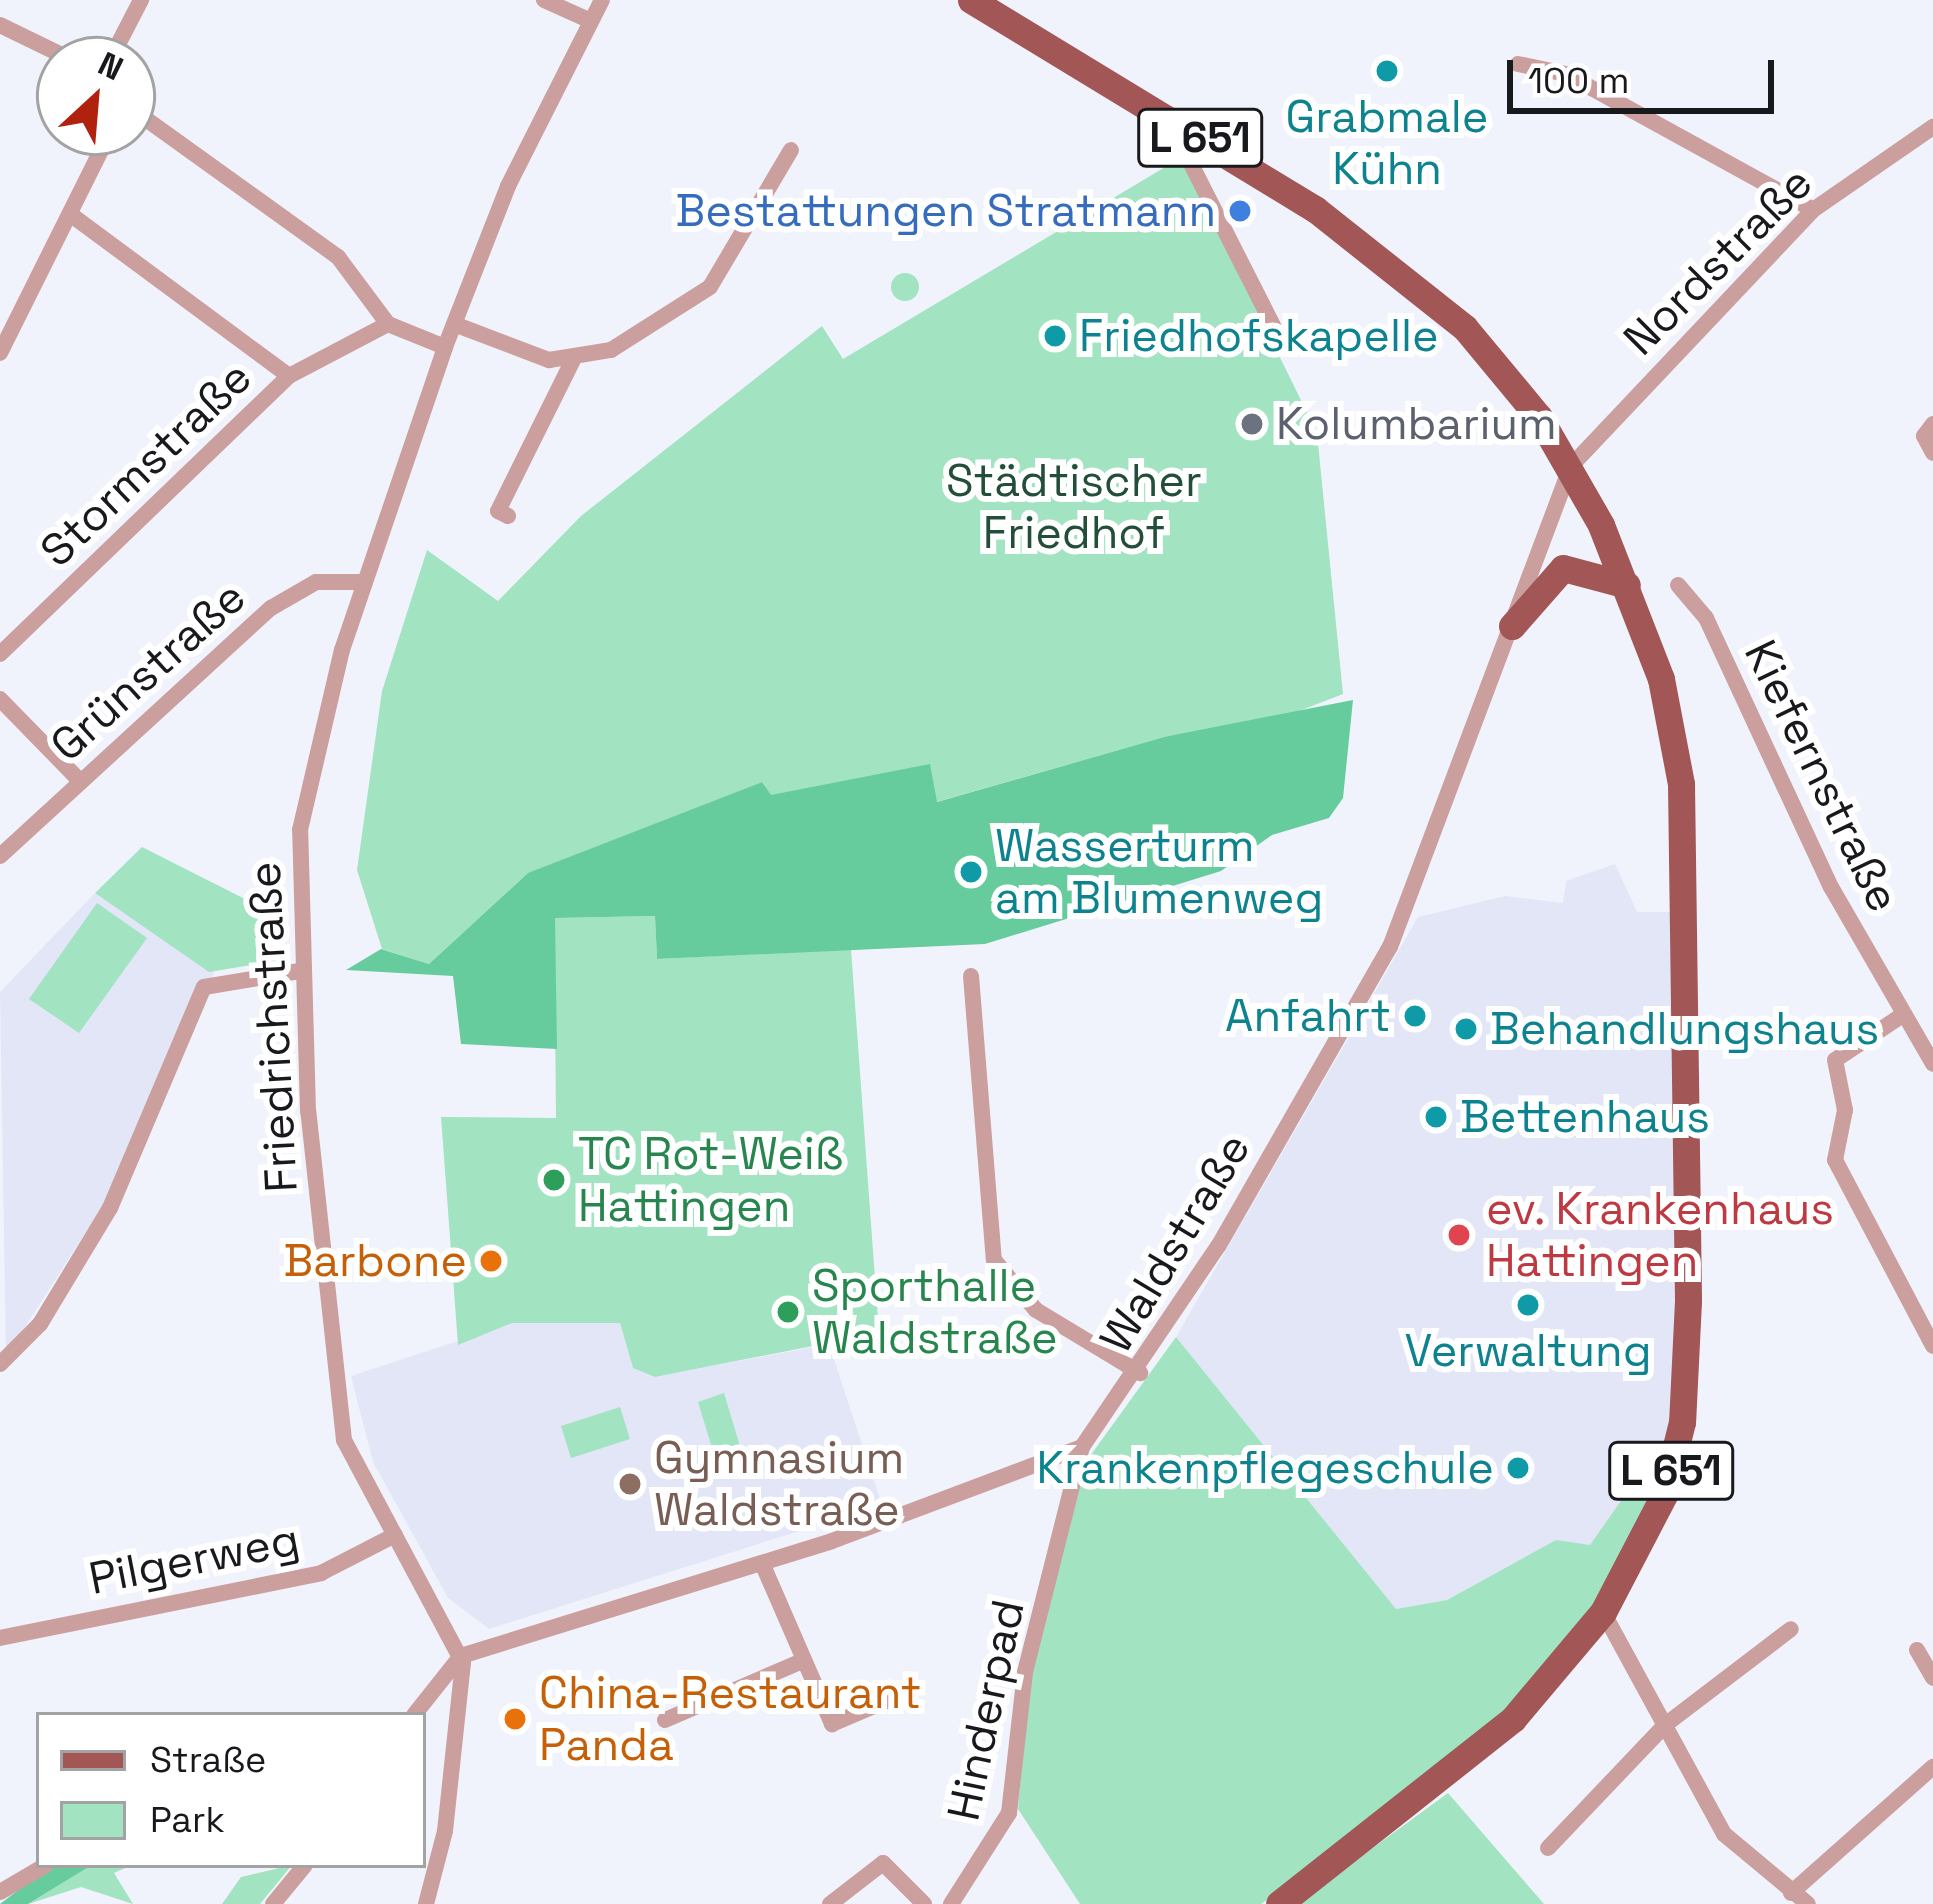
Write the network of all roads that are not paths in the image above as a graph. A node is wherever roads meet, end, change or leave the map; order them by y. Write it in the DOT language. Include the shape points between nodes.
graph roads {
  1 [pos="141,0"];
  2 [pos="544,0"];
  3 [pos="602,0"];
  4 [pos="971,0"];
  5 [pos="591,21"];
  6 [pos="0,25"];
  7 [pos="122,36"];
  8 [pos="36,42"];
  9 [pos="1518,64"];
  10 [pos="156,126"];
  11 [pos="1933,127"];
  12 [pos="1197,136"];
  13 [pos="791,150"];
  14 [pos="98,156"];
  15 [pos="1813,210"];
  16 [pos="70,214"];
  17 [pos="388,324"];
  18 [pos="454,324"];
  19 [pos="1277,333"];
  20 [pos="445,347"];
  21 [pos="0,352"];
  22 [pos="573,360"];
  23 [pos="290,376"];
  24 [pos="1933,424"];
  25 [pos="1933,453"];
  26 [pos="1571,466"];
  27 [pos="508,516"];
  28 [pos="363,582"];
  29 [pos="1628,585"];
  30 [pos="1678,585"];
  31 [pos="1512,626"];
  32 [pos="0,654"];
  33 [pos="0,699"];
  34 [pos="79,780"];
  35 [pos="0,856"];
  36 [pos="300,971"];
  37 [pos="971,976"];
  38 [pos="1901,1016"];
  39 [pos="1931,1056"];
  40 [pos="1933,1346"];
  41 [pos="0,1364"];
  42 [pos="1140,1373"];
  43 [pos="1082,1448"];
  44 [pos="394,1535"];
  45 [pos="762,1563"];
  46 [pos="1603,1612"];
  47 [pos="1791,1629"];
  48 [pos="0,1638"];
  49 [pos="1917,1650"];
  50 [pos="460,1656"];
  51 [pos="802,1661"];
  52 [pos="1933,1678"];
  53 [pos="912,1690"];
  54 [pos="416,1712"];
  55 [pos="664,1720"];
  56 [pos="1665,1725"];
  57 [pos="1933,1767"];
  58 [pos="1547,1848"];
  59 [pos="41,1868"];
  60 [pos="303,1868"];
  61 [pos="0,1892"];
  62 [pos="1791,1893"];
  63 [pos="273,1904"];
  64 [pos="425,1904"];
  65 [pos="830,1904"];
  66 [pos="925,1904"];
  67 [pos="951,1904"];
  68 [pos="1279,1904"];
  69 [pos="1808,1904"];
  1 -- 7 [label="street"];
  2 -- 5 [label="street"];
  3 -- 5 [label="street, Friedrichstraße"];
  4 -- 12 [label="main road, L 651"];
  5 -- 18 [label="street, Friedrichstraße"];
  6 -- 8 [label="street"];
  9 -- 15 [label="street" via="1566,74"];
  10 -- 17 [label="street" via="356,272"];
  11 -- 15 [label="street, Nordstraße"];
  12 -- 19 [label="street" via="1186,154"];
  12 -- 26 [label="main road, L 651" via="1422,288 1505,374"];
  13 -- 22 [label="street" via="710,287 611,350"];
  14 -- 16 [label="street"];
  15 -- 26 [label="street, Nordstraße"];
  16 -- 21 [label="street"];
  16 -- 23 [label="street"];
  17 -- 20 [label="street"];
  17 -- 23 [label="street" via="338,360"];
  18 -- 20 [label="street, Friedrichstraße"];
  18 -- 22 [label="street" via="530,356"];
  20 -- 28 [label="street, Friedrichstraße"];
  22 -- 27 [label="street" via="499,511"];
  23 -- 32 [label="street, Stormstraße"];
  24 -- 25 [label="street" via="1924,439"];
  26 -- 29 [label="main road, L 651"];
  26 -- 31 [label="street, Waldstraße"];
  28 -- 34 [label="street, Grünstraße" via="316,582 285,598"];
  28 -- 36 [label="street, Friedrichstraße" via="300,830"];
  29 -- 31 [label="main road" via="1563,568"];
  29 -- 46 [label="main road, L 651" via="1681,784 1688,1301 1677,1452"];
  30 -- 38 [label="street, Kiefernstraße" via="1706,618"];
  31 -- 42 [label="street, Waldstraße" via="1390,947"];
  33 -- 34 [label="street"];
  34 -- 35 [label="street, Grünstraße"];
  36 -- 41 [label="street" via="204,987 122,1187 40,1324"];
  36 -- 44 [label="street, Friedrichstraße" via="344,1440"];
  37 -- 42 [label="street" via="994,1260 1036,1310"];
  38 -- 39 [label="street, Kiefernstraße"];
  38 -- 40 [label="street" via="1835,1060 1846,1110 1835,1160"];
  42 -- 43 [label="street, Waldstraße"];
  43 -- 45 [label="street"];
  43 -- 67 [label="street, Hinderpad" via="1025,1672 1009,1814"];
  44 -- 48 [label="street, Pilgerweg" via="321,1573"];
  44 -- 50 [label="street, Friedrichstraße"];
  45 -- 50 [label="street"];
  45 -- 51 [label="street"];
  46 -- 56 [label="street"];
  46 -- 68 [label="main road, L 651" via="1476,1756"];
  47 -- 56 [label="street"];
  49 -- 52 [label="street"];
  50 -- 54 [label="street"];
  50 -- 64 [label="street" via="445,1831"];
  51 -- 53 [label="street" via="832,1724"];
  51 -- 55 [label="street"];
  56 -- 58 [label="street"];
  56 -- 62 [label="street" via="1724,1834"];
  57 -- 62 [label="street"];
  59 -- 61 [label="street"];
  60 -- 63 [label="street"];
  62 -- 69 [label="street"];
  65 -- 66 [label="street" via="883,1863"];
}
